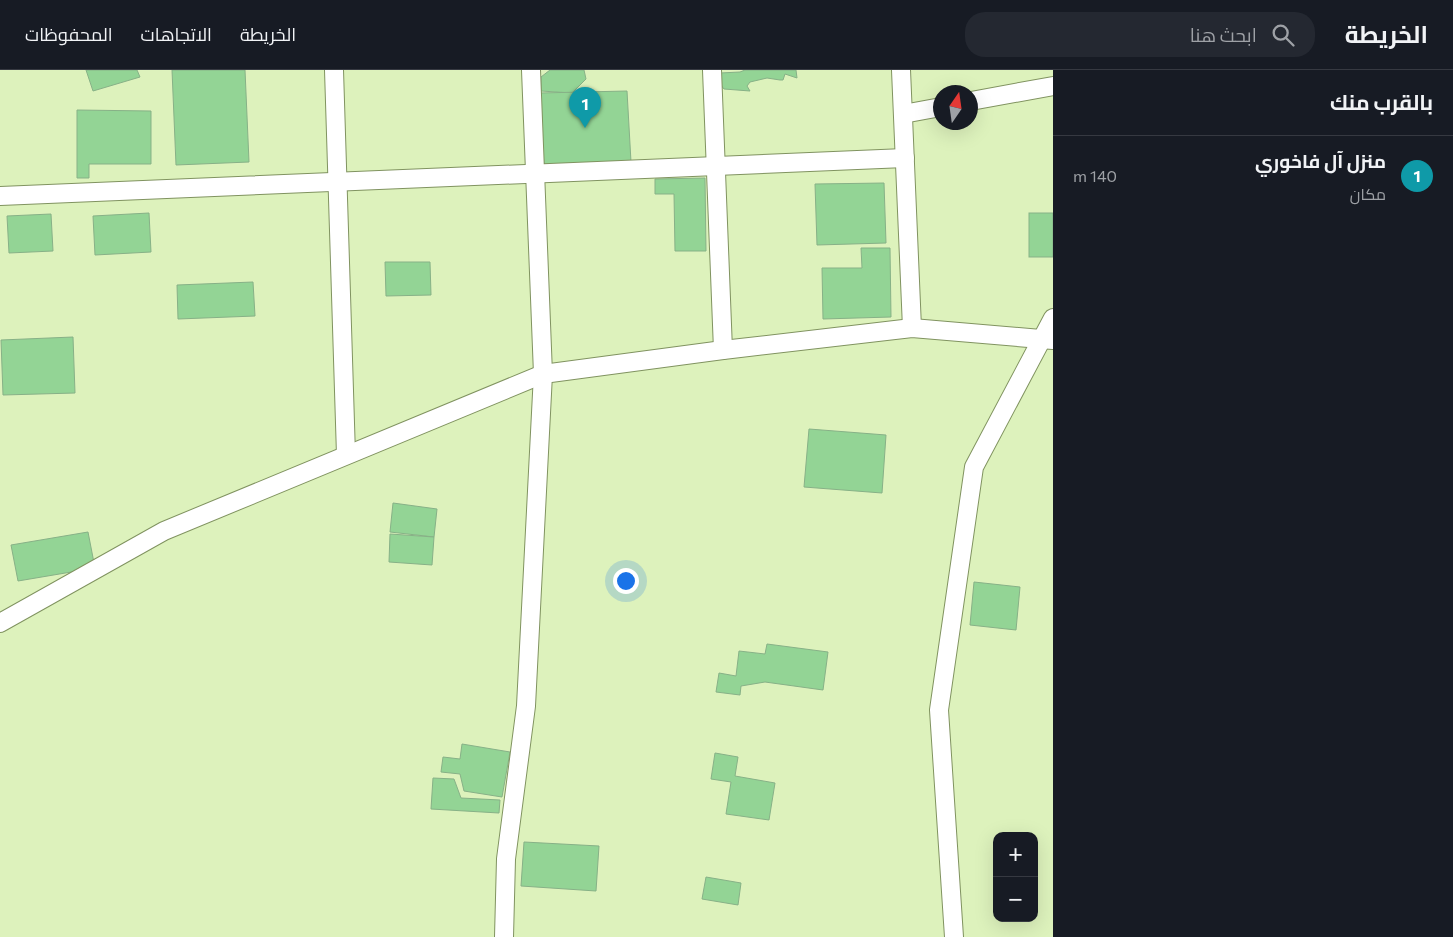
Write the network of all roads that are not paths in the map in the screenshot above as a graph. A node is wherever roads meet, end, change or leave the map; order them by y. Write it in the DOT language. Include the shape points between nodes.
graph roads {
  1 [pos="334,70"];
  2 [pos="531,70"];
  3 [pos="712,70"];
  4 [pos="901,70"];
  5 [pos="1053,86"];
  6 [pos="978,100"];
  7 [pos="933,108"];
  8 [pos="902,114"];
  9 [pos="905,158"];
  10 [pos="716,166"];
  11 [pos="535,173"];
  12 [pos="337,182"];
  13 [pos="0,196"];
  14 [pos="1053,318"];
  15 [pos="912,328"];
  16 [pos="1047,340"];
  17 [pos="723,350"];
  18 [pos="543,374"];
  19 [pos="346,455"];
  20 [pos="0,623"];
  21 [pos="504,937"];
  22 [pos="954,937"];
  1 -- 12 [label="street"];
  2 -- 11 [label="street"];
  3 -- 10 [label="street"];
  4 -- 8 [label="street"];
  5 -- 6 [label="street"];
  7 -- 8 [label="street"];
  8 -- 9 [label="street"];
  9 -- 10 [label="street"];
  9 -- 15 [label="street"];
  10 -- 11 [label="street"];
  10 -- 17 [label="street"];
  11 -- 12 [label="street"];
  11 -- 18 [label="street"];
  12 -- 13 [label="street"];
  12 -- 19 [label="street"];
  14 -- 16 [label="street"];
  15 -- 16 [label="street"];
  15 -- 17 [label="street"];
  16 -- 22 [label="street" via="974,467 939,710"];
  17 -- 18 [label="street"];
  18 -- 19 [label="street"];
  18 -- 21 [label="street" via="526,706 506,859"];
  19 -- 20 [label="street" via="164,531"];
}
